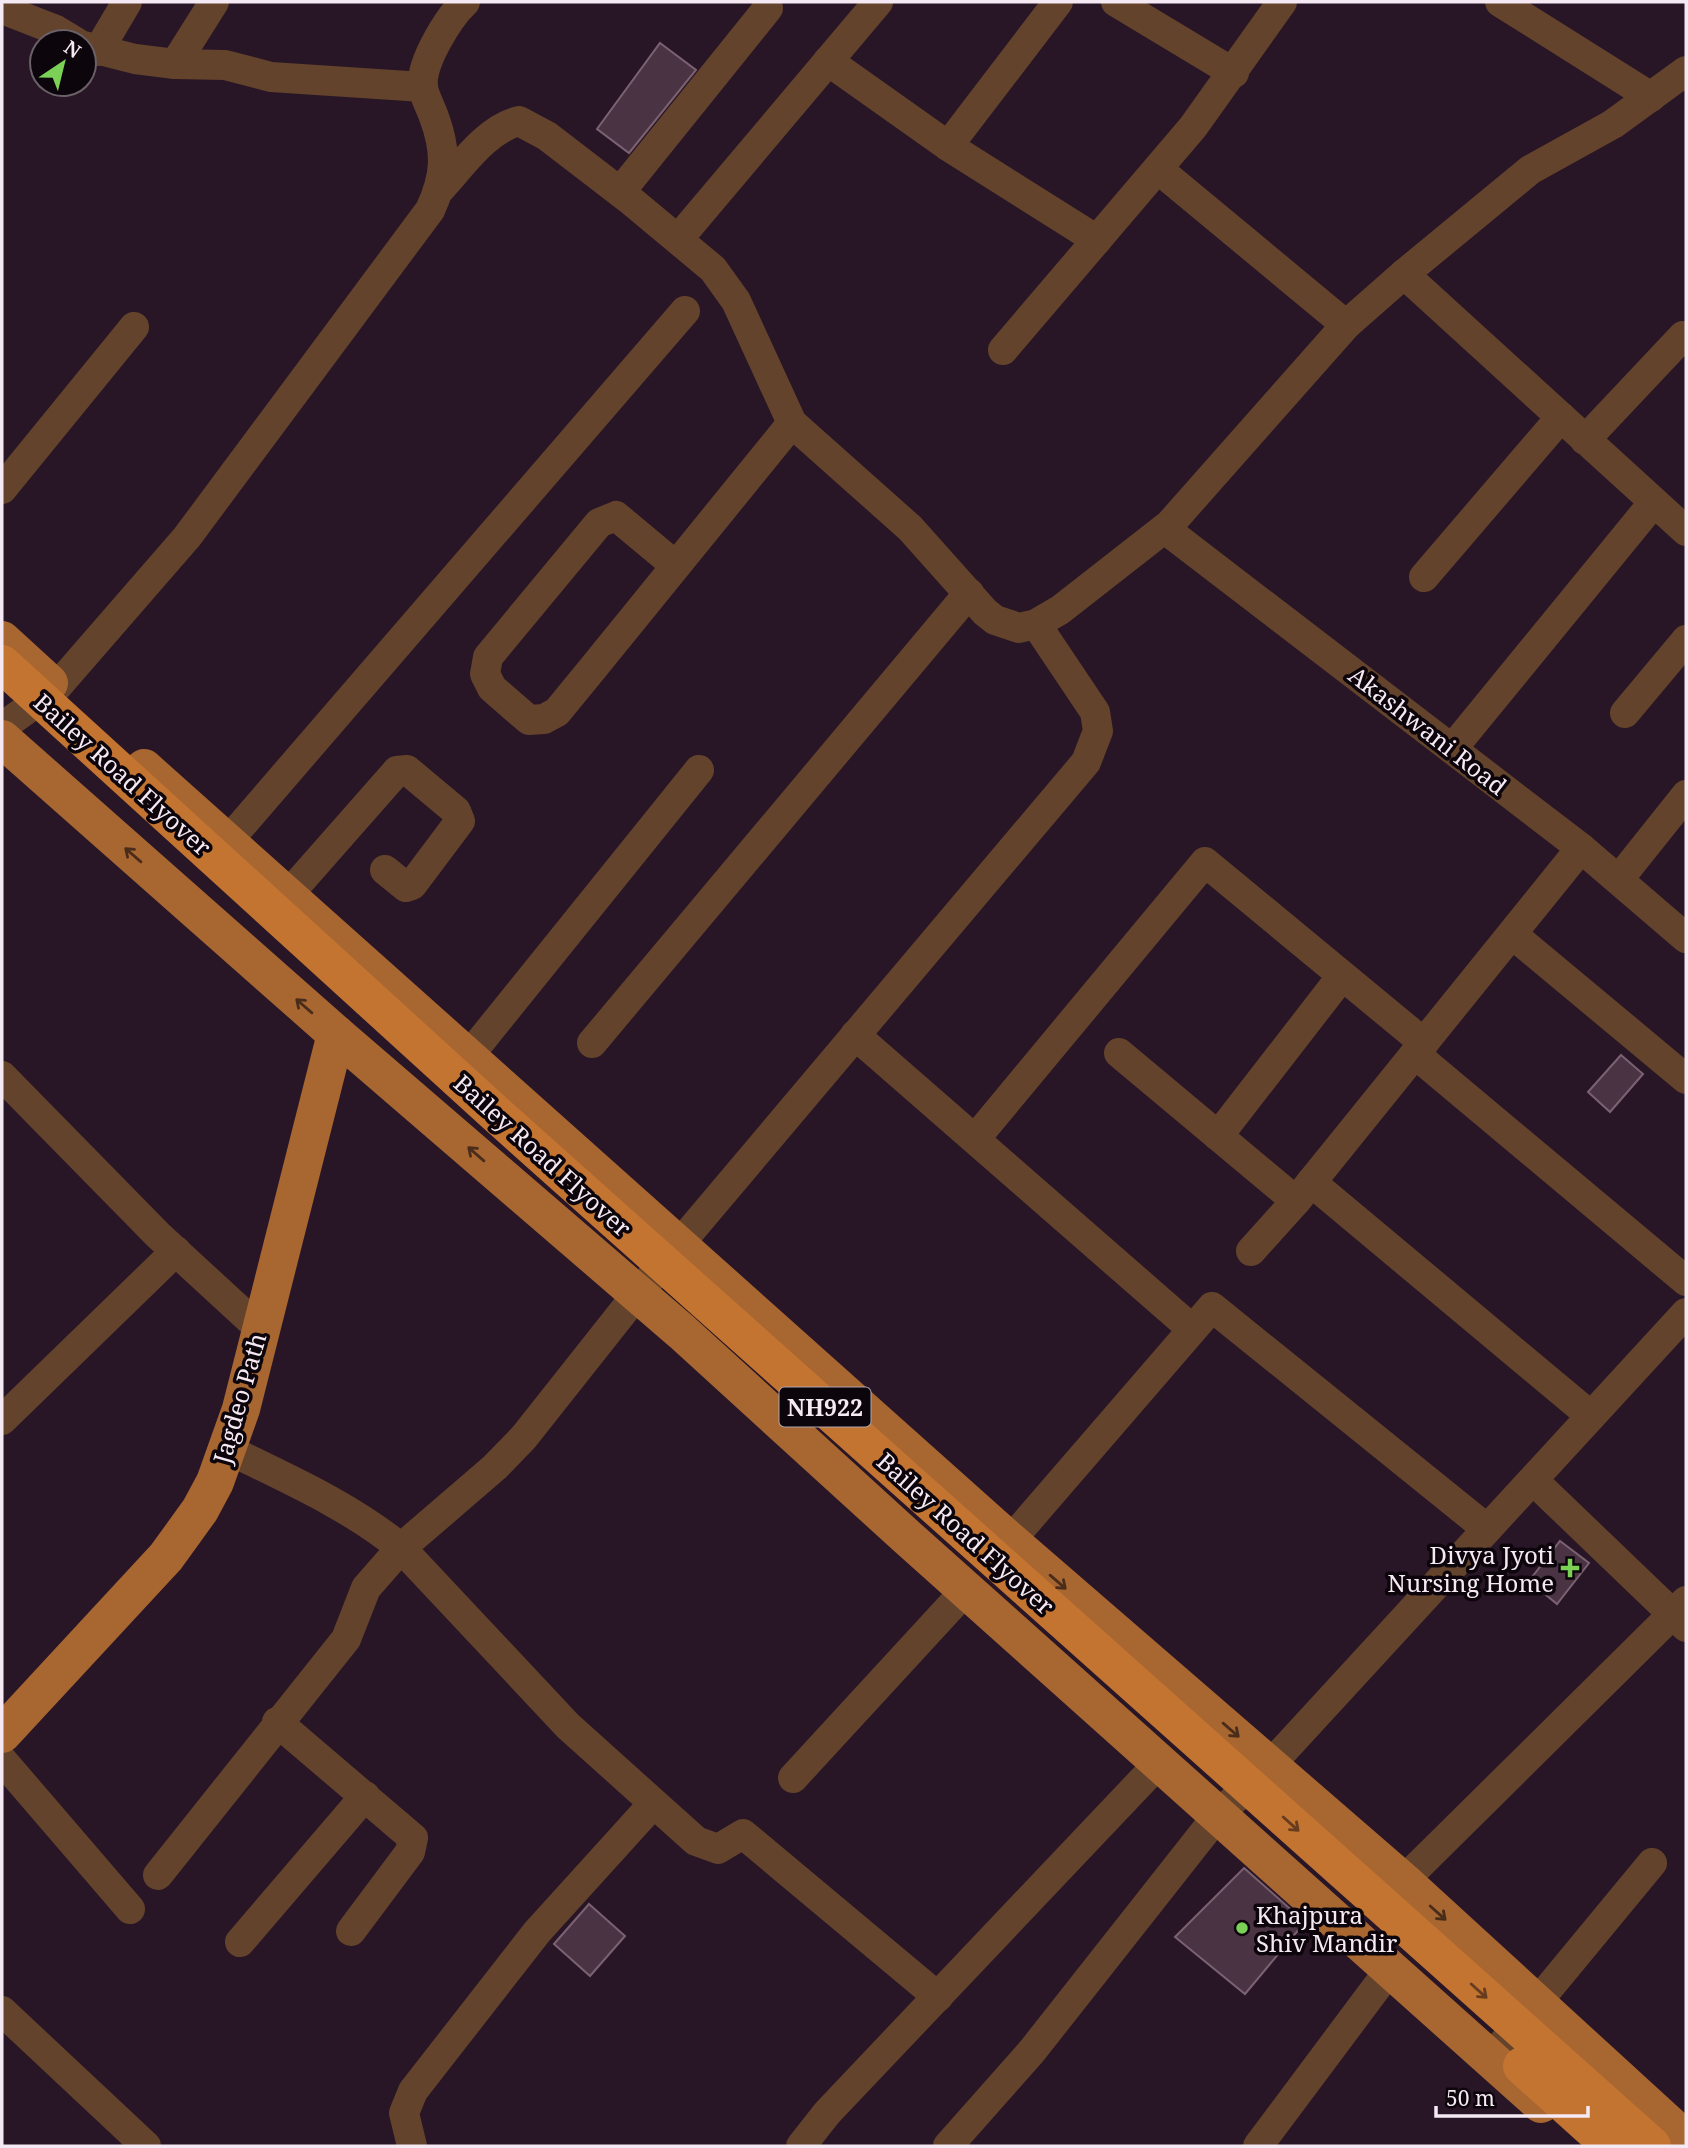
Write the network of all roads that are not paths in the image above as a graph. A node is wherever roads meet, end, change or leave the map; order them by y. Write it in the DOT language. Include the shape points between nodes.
graph roads {
  1 [pos="6,2"];
  2 [pos="127,2"];
  3 [pos="214,2"];
  4 [pos="465,2"];
  5 [pos="878,2"];
  6 [pos="1058,2"];
  7 [pos="1116,2"];
  8 [pos="1282,2"];
  9 [pos="1500,2"];
  10 [pos="768,8"];
  11 [pos="2,9"];
  12 [pos="51,28"];
  13 [pos="98,33"];
  14 [pos="98,48"];
  15 [pos="828,61"];
  16 [pos="175,64"];
  17 [pos="1686,71"];
  18 [pos="1234,73"];
  19 [pos="1631,84"];
  20 [pos="423,87"];
  21 [pos="948,146"];
  22 [pos="1158,169"];
  23 [pos="441,188"];
  24 [pos="620,192"];
  25 [pos="679,238"];
  26 [pos="1097,240"];
  27 [pos="1404,274"];
  28 [pos="685,311"];
  29 [pos="1346,325"];
  30 [pos="134,327"];
  31 [pos="1686,340"];
  32 [pos="1003,350"];
  33 [pos="1561,417"];
  34 [pos="792,423"];
  35 [pos="1585,440"];
  36 [pos="2,489"];
  37 [pos="1654,502"];
  38 [pos="1166,528"];
  39 [pos="1686,531"];
  40 [pos="676,566"];
  41 [pos="1424,577"];
  42 [pos="969,593"];
  43 [pos="1036,624"];
  44 [pos="2,640"];
  45 [pos="1686,640"];
  46 [pos="2,664"];
  47 [pos="55,689"];
  48 [pos="2,692"];
  49 [pos="1625,713"];
  50 [pos="2,727"];
  51 [pos="2,739"];
  52 [pos="1452,749"];
  53 [pos="699,769"];
  54 [pos="1686,795"];
  55 [pos="227,842"];
  56 [pos="1581,848"];
  57 [pos="385,870"];
  58 [pos="1619,879"];
  59 [pos="299,907"];
  60 [pos="1512,934"];
  61 [pos="1686,938"];
  62 [pos="262,969"];
  63 [pos="1342,976"];
  64 [pos="418,1014"];
  65 [pos="336,1034"];
  66 [pos="855,1035"];
  67 [pos="592,1043"];
  68 [pos="1420,1048"];
  69 [pos="1119,1053"];
  70 [pos="467,1058"];
  71 [pos="373,1066"];
  72 [pos="2,1077"];
  73 [pos="1686,1079"];
  74 [pos="1218,1136"];
  75 [pos="975,1139"];
  76 [pos="1304,1192"];
  77 [pos="677,1246"];
  78 [pos="176,1251"];
  79 [pos="1251,1251"];
  80 [pos="1686,1281"];
  81 [pos="638,1293"];
  82 [pos="1686,1313"];
  83 [pos="259,1328"];
  84 [pos="1192,1329"];
  85 [pos="1591,1416"];
  86 [pos="2,1420"];
  87 [pos="229,1450"];
  88 [pos="1533,1480"];
  89 [pos="1487,1529"];
  90 [pos="1010,1541"];
  91 [pos="401,1548"];
  92 [pos="966,1590"];
  93 [pos="1682,1614"];
  94 [pos="277,1723"];
  95 [pos="2,1734"];
  96 [pos="2,1760"];
  97 [pos="1159,1763"];
  98 [pos="1271,1764"];
  99 [pos="793,1778"];
  100 [pos="365,1796"];
  101 [pos="653,1804"];
  102 [pos="1218,1815"];
  103 [pos="1652,1863"];
  104 [pos="158,1875"];
  105 [pos="1403,1881"];
  106 [pos="130,1909"];
  107 [pos="351,1931"];
  108 [pos="240,1942"];
  109 [pos="1391,1968"];
  110 [pos="938,1997"];
  111 [pos="1537,2003"];
  112 [pos="2,2011"];
  113 [pos="1491,2059"];
  114 [pos="1674,2131"];
  115 [pos="146,2146"];
  116 [pos="412,2146"];
  117 [pos="801,2146"];
  118 [pos="948,2146"];
  119 [pos="1258,2146"];
  120 [pos="1587,2146"];
  121 [pos="1611,2146"];
  1 -- 11 [label="street"];
  2 -- 13 [label="street"];
  3 -- 16 [label="street"];
  4 -- 20 [label="street" via="430,57"];
  5 -- 15 [label="street"];
  6 -- 21 [label="street"];
  7 -- 18 [label="street"];
  8 -- 18 [label="street"];
  9 -- 19 [label="street"];
  10 -- 24 [label="street"];
  11 -- 12 [label="street"];
  14 -- 16 [label="street"];
  15 -- 21 [label="street"];
  15 -- 25 [label="street"];
  16 -- 20 [label="street" via="225,65 271,77"];
  17 -- 19 [label="street"];
  18 -- 22 [label="street"];
  19 -- 27 [label="street" via="1613,124 1530,170"];
  20 -- 23 [label="street" via="444,154"];
  21 -- 26 [label="street"];
  22 -- 26 [label="street"];
  22 -- 29 [label="street"];
  23 -- 24 [label="street" via="489,138 506,124 519,121 547,136"];
  23 -- 47 [label="street" via="430,210 187,537"];
  24 -- 25 [label="street"];
  25 -- 34 [label="street" via="713,269 736,301"];
  26 -- 32 [label="street"];
  27 -- 29 [label="street"];
  27 -- 33 [label="street"];
  28 -- 55 [label="street"];
  29 -- 38 [label="street"];
  30 -- 36 [label="street"];
  31 -- 35 [label="street" via="1683,336"];
  33 -- 35 [label="street"];
  33 -- 41 [label="street"];
  34 -- 40 [label="street"];
  34 -- 42 [label="street" via="910,528"];
  35 -- 37 [label="street"];
  37 -- 39 [label="street"];
  37 -- 52 [label="street"];
  38 -- 43 [label="street"];
  38 -- 52 [label="street, Akashwani Road"];
  40 -- 40 [label="street" via="557,712 529,720 492,688 485,674 488,657 599,523 616,516"];
  42 -- 43 [label="street" via="1007,625"];
  42 -- 67 [label="street"];
  43 -- 66 [label="street" via="1095,712 1098,731 1086,762"];
  44 -- 47 [label="main road"];
  45 -- 49 [label="street"];
  46 -- 114 [label="highway, Bailey Road Flyover / NH922, one-way, bridge" via="506,1123"];
  47 -- 50 [label="street"];
  47 -- 55 [label="main road"];
  48 -- 121 [label="highway, Bailey Road Flyover / NH922, bridge"];
  62 -- 51 [label="main road, one-way"];
  52 -- 56 [label="street, Akashwani Road"];
  53 -- 70 [label="street"];
  54 -- 58 [label="street"];
  55 -- 59 [label="main road"];
  56 -- 58 [label="street, Akashwani Road"];
  56 -- 60 [label="street"];
  57 -- 59 [label="street" via="406,887 412,885 460,821 456,811 407,770 397,771"];
  58 -- 61 [label="street, Akashwani Road"];
  59 -- 62 [label="main road"];
  59 -- 64 [label="main road"];
  60 -- 68 [label="street"];
  60 -- 73 [label="street"];
  65 -- 62 [label="main road, one-way"];
  63 -- 68 [label="street"];
  63 -- 74 [label="street"];
  63 -- 75 [label="street" via="1205,862"];
  64 -- 70 [label="main road"];
  64 -- 71 [label="main road"];
  65 -- 71 [label="main road"];
  65 -- 83 [label="main road, Jagdeo Path"];
  66 -- 75 [label="street"];
  66 -- 77 [label="street"];
  68 -- 76 [label="street"];
  68 -- 80 [label="street"];
  69 -- 74 [label="street"];
  70 -- 77 [label="main road"];
  81 -- 71 [label="main road, one-way"];
  72 -- 78 [label="street"];
  74 -- 76 [label="street"];
  75 -- 84 [label="street"];
  76 -- 79 [label="street"];
  76 -- 85 [label="street"];
  77 -- 81 [label="street"];
  77 -- 90 [label="main road"];
  78 -- 83 [label="street"];
  78 -- 86 [label="street"];
  81 -- 91 [label="street" via="524,1437"];
  81 -- 92 [label="main road"];
  82 -- 85 [label="street"];
  83 -- 87 [label="main road, Jagdeo Path"];
  84 -- 89 [label="street" via="1208,1310 1217,1309"];
  84 -- 90 [label="street"];
  85 -- 88 [label="street"];
  87 -- 91 [label="street" via="328,1500"];
  87 -- 95 [label="main road, Jagdeo Path" via="200,1510 166,1557"];
  88 -- 89 [label="street"];
  88 -- 93 [label="street"];
  89 -- 98 [label="street"];
  90 -- 98 [label="main road, one-way"];
  91 -- 94 [label="street" via="363,1593 346,1639"];
  91 -- 101 [label="street" via="568,1726"];
  92 -- 97 [label="main road"];
  92 -- 99 [label="street"];
  93 -- 105 [label="street"];
  94 -- 100 [label="street"];
  94 -- 104 [label="street"];
  96 -- 106 [label="street"];
  97 -- 102 [label="main road"];
  97 -- 110 [label="street"];
  98 -- 102 [label="street"];
  98 -- 105 [label="main road"];
  100 -- 107 [label="street" via="414,1842"];
  100 -- 108 [label="street"];
  101 -- 110 [label="street" via="706,1847 718,1849 743,1834"];
  101 -- 116 [label="street" via="537,1932 413,2091 404,2113"];
  102 -- 109 [label="main road"];
  102 -- 118 [label="street" via="1032,2051"];
  103 -- 111 [label="street"];
  105 -- 111 [label="main road, one-way"];
  109 -- 113 [label="main road"];
  109 -- 119 [label="street"];
  110 -- 117 [label="street"];
  111 -- 113 [label="street"];
  111 -- 114 [label="main road"];
  112 -- 115 [label="street"];
  113 -- 120 [label="main road"];
}
